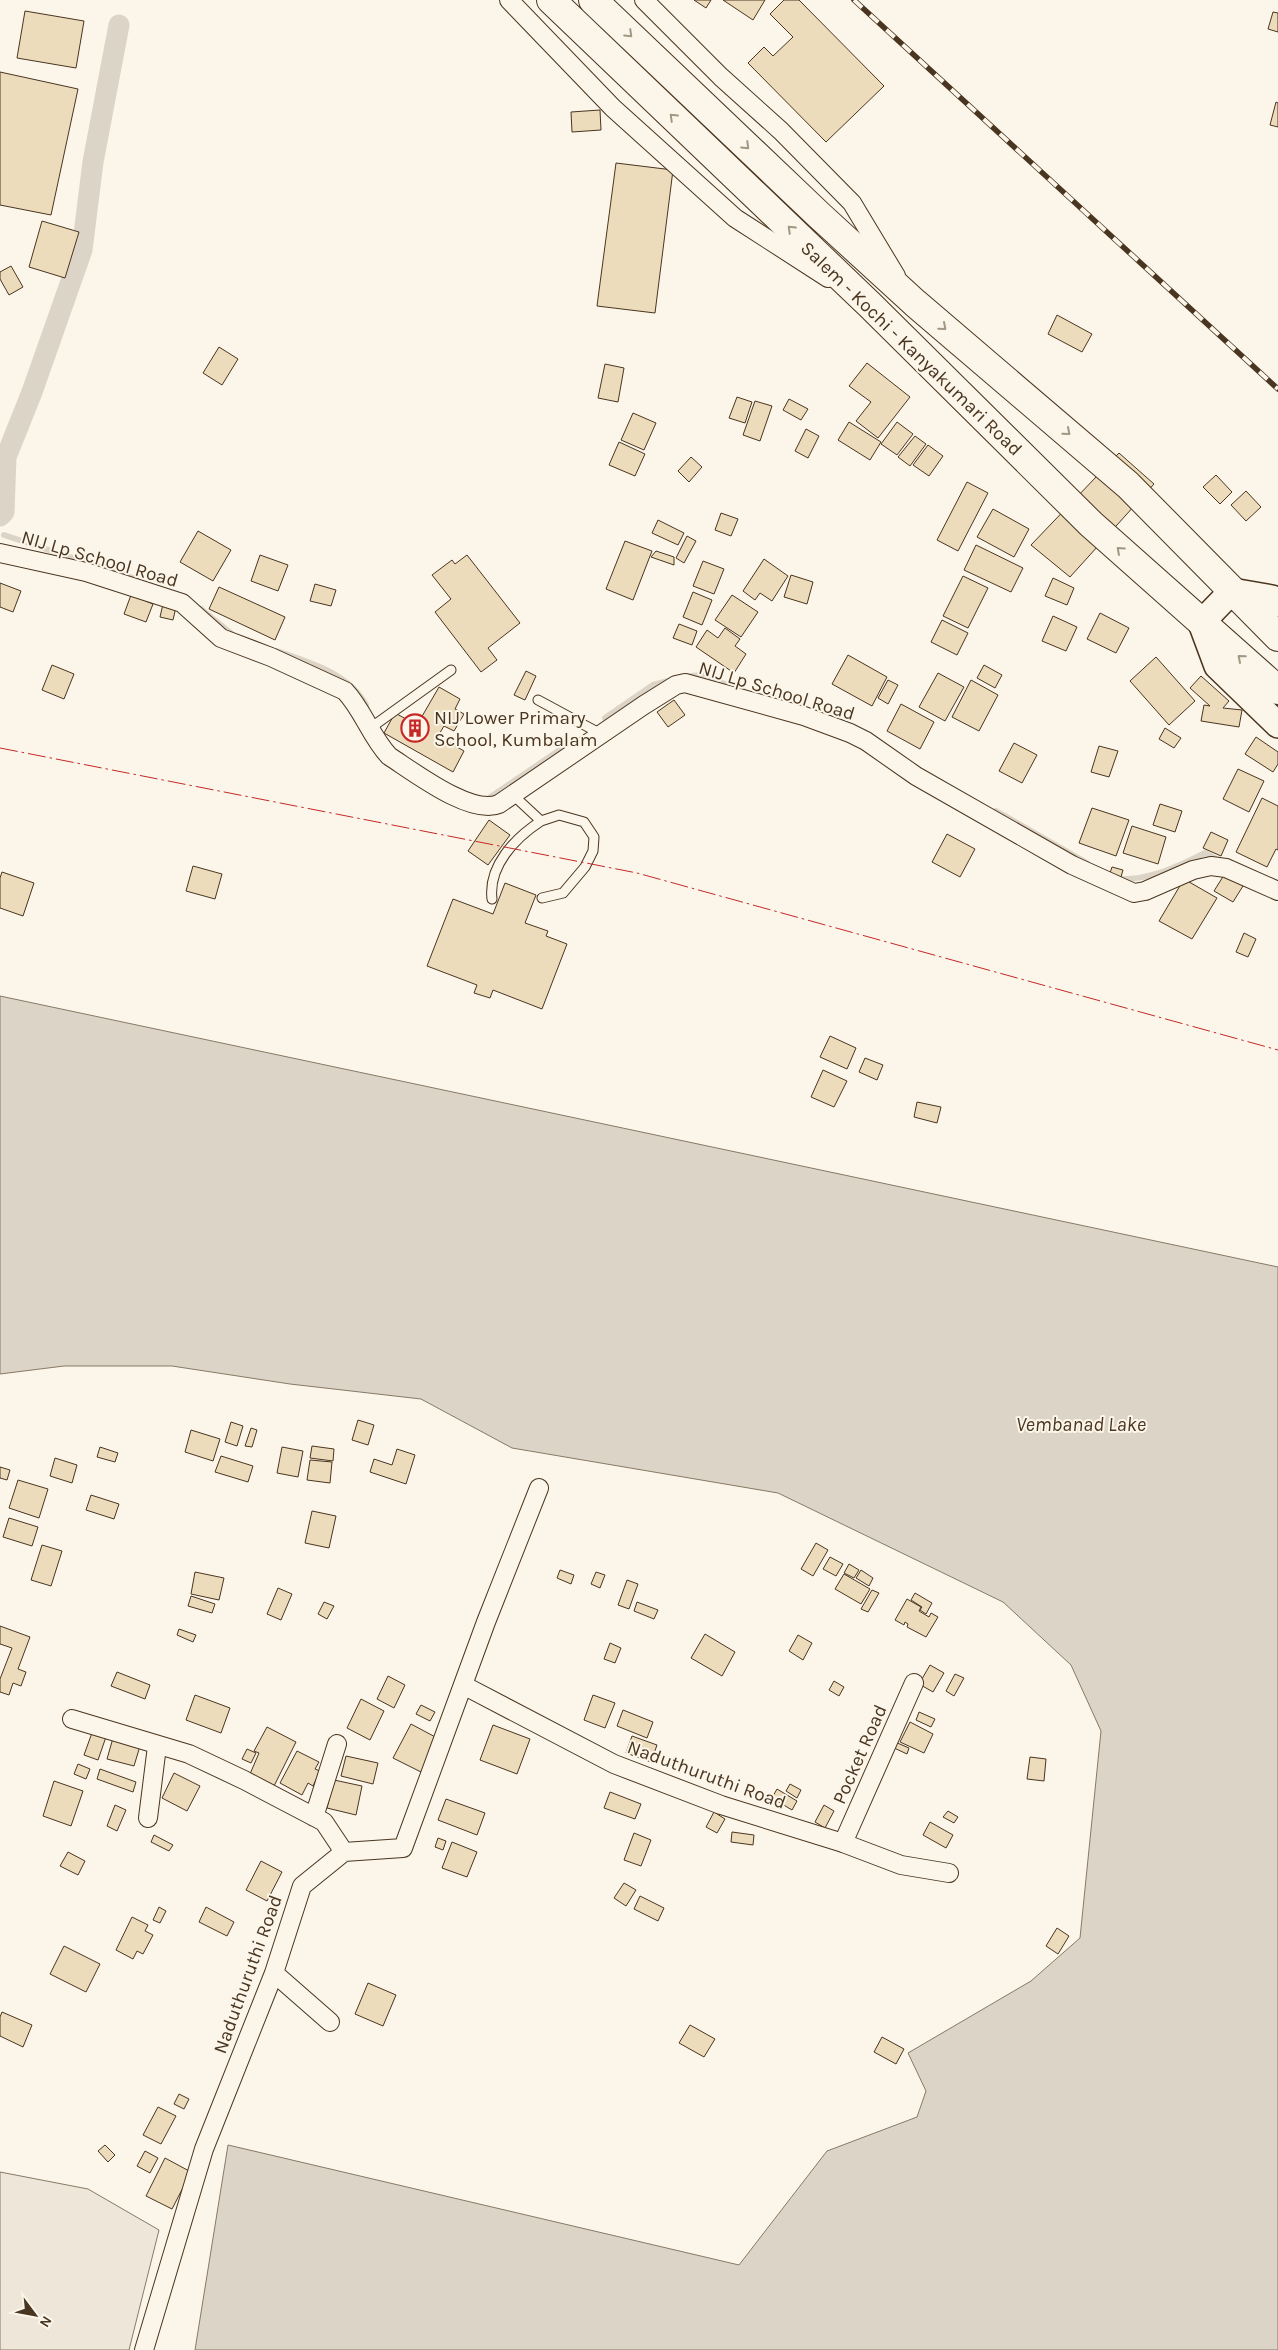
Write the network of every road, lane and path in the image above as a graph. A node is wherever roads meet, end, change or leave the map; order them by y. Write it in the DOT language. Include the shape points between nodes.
graph roads {
  1 [pos="509,0"];
  2 [pos="551,0"];
  3 [pos="593,0"];
  4 [pos="644,0"];
  5 [pos="915,303"];
  6 [pos="870,305"];
  7 [pos="0,552"];
  8 [pos="1232,591"];
  9 [pos="1278,604"];
  10 [pos="1201,622"];
  11 [pos="1278,637"];
  12 [pos="450,670"];
  13 [pos="1278,690"];
  14 [pos="538,700"];
  15 [pos="1278,725"];
  16 [pos="369,728"];
  17 [pos="601,734"];
  18 [pos="513,794"];
  19 [pos="541,821"];
  20 [pos="1278,891"];
  21 [pos="492,898"];
  22 [pos="542,898"];
  23 [pos="539,1488"];
  24 [pos="914,1682"];
  25 [pos="463,1685"];
  26 [pos="72,1719"];
  27 [pos="337,1744"];
  28 [pos="157,1746"];
  29 [pos="148,1818"];
  30 [pos="314,1818"];
  31 [pos="843,1843"];
  32 [pos="344,1852"];
  33 [pos="949,1873"];
  34 [pos="274,1973"];
  35 [pos="330,2022"];
  36 [pos="144,2350"];
  1 -- 6 [label="street" via="613,108 735,218"];
  6 -- 2 [label="highway, Salem - Kochi - Kanyakumari Road, one-way"];
  3 -- 5 [label="highway, Salem - Kochi - Kanyakumari Road, one-way"];
  4 -- 5 [label="street" via="852,203"];
  5 -- 8 [label="highway, Salem - Kochi - Kanyakumari Road, one-way" via="1128,485"];
  10 -- 6 [label="highway, Salem - Kochi - Kanyakumari Road, one-way" via="1092,524"];
  7 -- 16 [label="street, NIJ Lp School Road" via="86,572 182,603 221,638 345,691"];
  8 -- 9 [label="street" via="1272,598"];
  8 -- 10 [label="street"];
  8 -- 11 [label="highway, Salem - Kochi - Kanyakumari Road"];
  13 -- 10 [label="highway, Salem - Kochi - Kanyakumari Road, one-way"];
  10 -- 15 [label="street" via="1217,666"];
  12 -- 16 [label="lane"];
  14 -- 17 [label="lane"];
  16 -- 18 [label="street, NIJ Lp School Road" via="389,756 465,802 493,807"];
  17 -- 18 [label="street, NIJ Lp School Road"];
  17 -- 20 [label="street, NIJ Lp School Road" via="676,685 685,683 804,716 850,733 916,776 1072,865 1134,893 1211,866 1226,868"];
  18 -- 19 [label="lane"];
  19 -- 21 [label="lane" via="521,836 500,862 490,885"];
  19 -- 22 [label="lane" via="558,815 584,822 594,837 593,851 574,881 563,893"];
  23 -- 25 [label="street"];
  24 -- 31 [label="street, Pocket Road"];
  25 -- 31 [label="street, Naduthuruthi Road" via="614,1764 721,1805"];
  25 -- 32 [label="street" via="403,1848"];
  26 -- 28 [label="street"];
  27 -- 30 [label="street"];
  28 -- 29 [label="street"];
  28 -- 30 [label="street" via="189,1754"];
  30 -- 32 [label="street" via="324,1822"];
  31 -- 33 [label="street, Naduthuruthi Road" via="901,1865"];
  32 -- 34 [label="street, Naduthuruthi Road" via="302,1886"];
  34 -- 35 [label="street"];
  34 -- 36 [label="street, Naduthuruthi Road" via="204,2149"];
}
